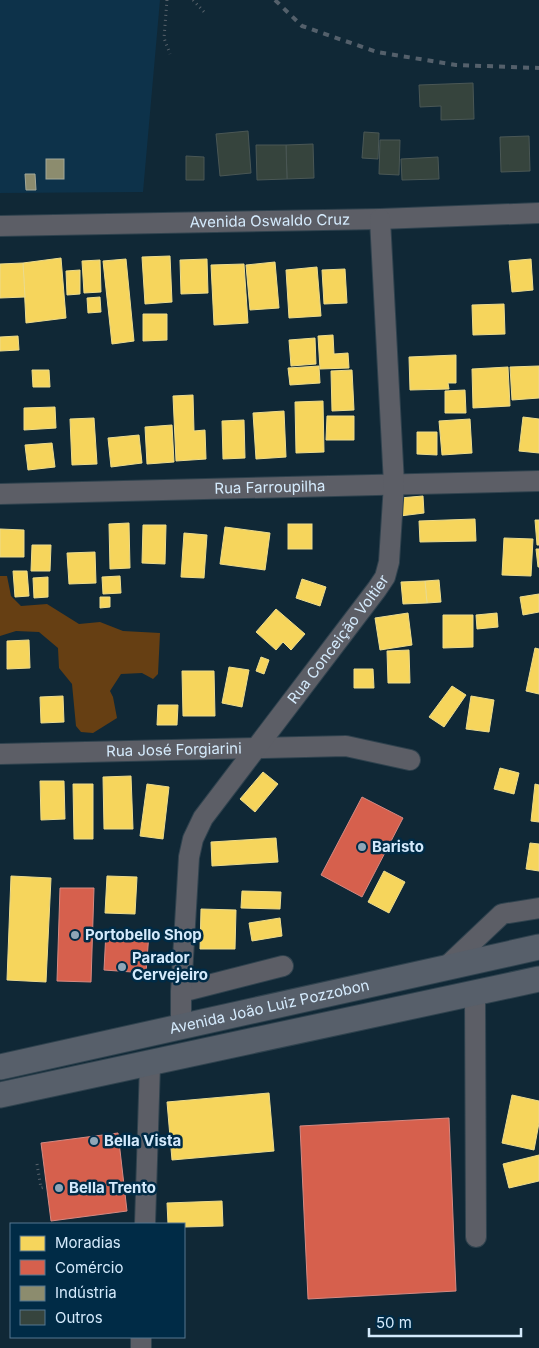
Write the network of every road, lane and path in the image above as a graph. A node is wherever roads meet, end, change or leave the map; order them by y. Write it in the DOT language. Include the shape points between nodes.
graph roads {
  1 [pos="167,0"];
  2 [pos="193,0"];
  3 [pos="206,14"];
  4 [pos="170,54"];
  5 [pos="539,213"];
  6 [pos="380,219"];
  7 [pos="0,226"];
  8 [pos="539,481"];
  9 [pos="394,484"];
  10 [pos="0,494"];
  11 [pos="257,748"];
  12 [pos="0,754"];
  13 [pos="410,760"];
  14 [pos="539,908"];
  15 [pos="539,947"];
  16 [pos="283,966"];
  17 [pos="445,968"];
  18 [pos="539,979"];
  19 [pos="181,992"];
  20 [pos="476,993"];
  21 [pos="180,1027"];
  22 [pos="150,1064"];
  23 [pos="0,1067"];
  24 [pos="0,1095"];
  25 [pos="38,1164"];
  26 [pos="45,1188"];
  27 [pos="145,1223"];
  28 [pos="476,1237"];
  1 -- 4 [label="path" via="164,38"];
  2 -- 3 [label="path"];
  5 -- 6 [label="street, Avenida Oswaldo Cruz"];
  6 -- 7 [label="street, Avenida Oswaldo Cruz"];
  6 -- 9 [label="street, Rua Conceição Voltier"];
  8 -- 9 [label="street, Rua Farroupilha"];
  9 -- 10 [label="street, Rua Farroupilha"];
  9 -- 11 [label="street, Rua Conceição Voltier" via="389,562 384,577"];
  11 -- 12 [label="street, Rua José Forgiarini"];
  11 -- 13 [label="street, Rua José Forgiarini" via="346,746"];
  11 -- 19 [label="street, Rua Conceição Voltier" via="203,818 193,839 189,857"];
  14 -- 17 [label="street" via="502,914"];
  15 -- 17 [label="main road, Avenida João Luiz Pozzobon"];
  16 -- 19 [label="street"];
  17 -- 21 [label="main road, Avenida João Luiz Pozzobon"];
  18 -- 20 [label="main road, Avenida João Luiz Pozzobon"];
  19 -- 21 [label="street, Rua Conceição Voltier"];
  20 -- 22 [label="main road, Avenida João Luiz Pozzobon"];
  20 -- 28 [label="street"];
  21 -- 23 [label="main road, Avenida João Luiz Pozzobon"];
  22 -- 24 [label="main road, Avenida João Luiz Pozzobon"];
  22 -- 27 [label="street"];
  25 -- 26 [label="path" via="41,1188"];
}
